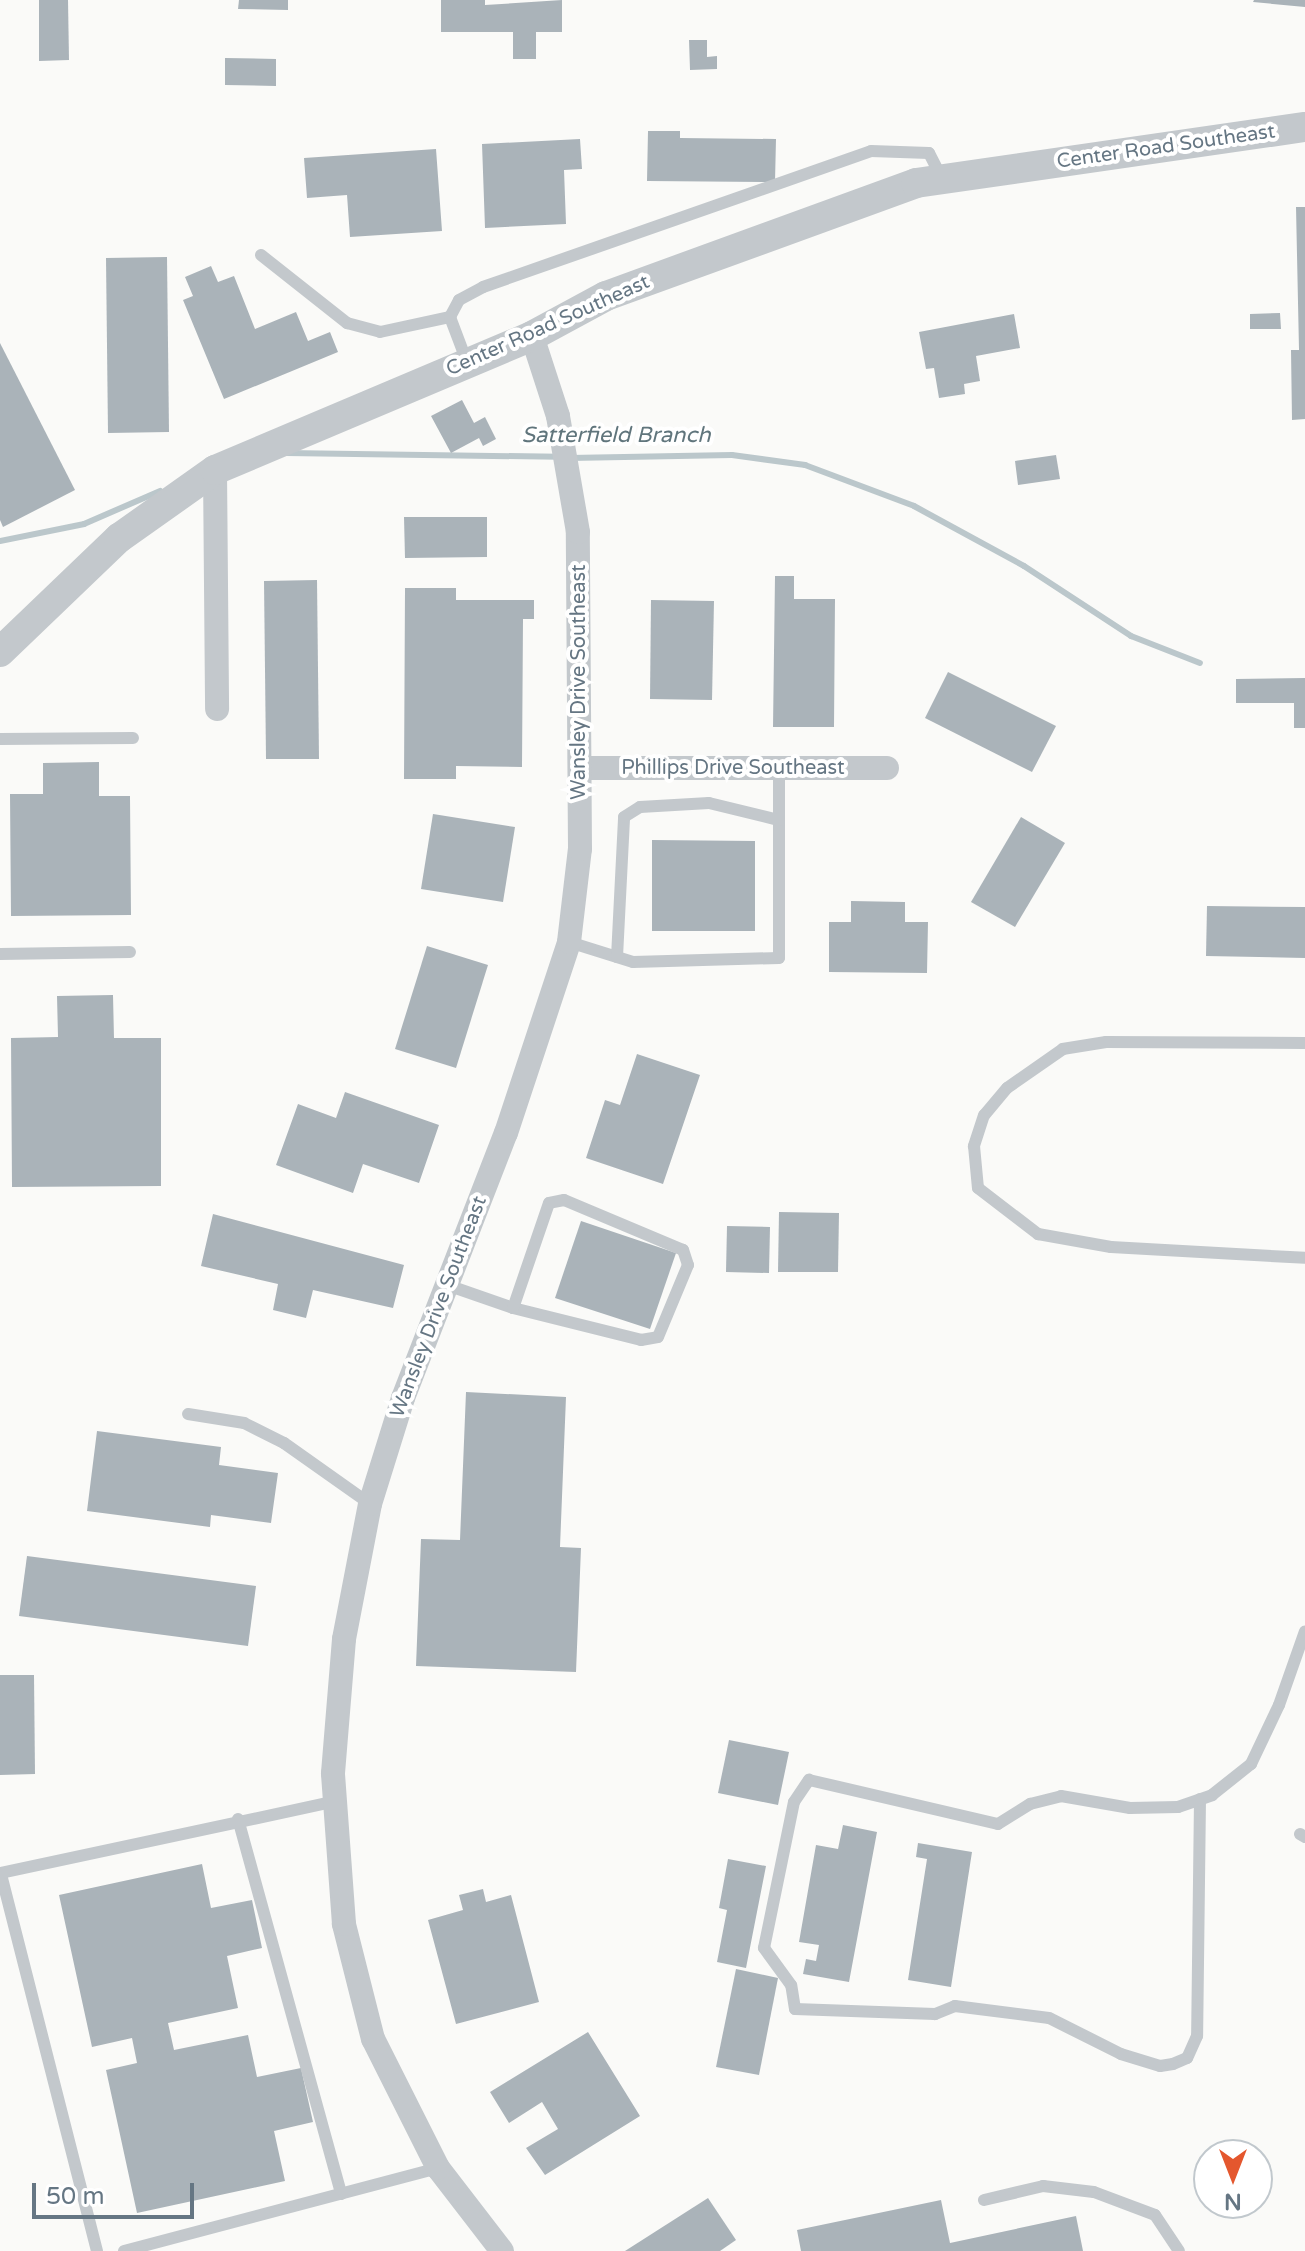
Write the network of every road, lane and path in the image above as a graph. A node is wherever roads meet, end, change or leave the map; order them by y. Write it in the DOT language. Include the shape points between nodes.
graph roads {
  1 [pos="1305,127"];
  2 [pos="942,179"];
  3 [pos="261,255"];
  4 [pos="450,317"];
  5 [pos="532,336"];
  6 [pos="468,363"];
  7 [pos="215,470"];
  8 [pos="0,652"];
  9 [pos="217,709"];
  10 [pos="133,738"];
  11 [pos="0,739"];
  12 [pos="580,768"];
  13 [pos="779,768"];
  14 [pos="887,768"];
  15 [pos="779,820"];
  16 [pos="569,942"];
  17 [pos="130,952"];
  18 [pos="0,954"];
  19 [pos="617,957"];
  20 [pos="1305,1043"];
  21 [pos="1305,1258"];
  22 [pos="447,1285"];
  23 [pos="513,1308"];
  24 [pos="188,1414"];
  25 [pos="370,1504"];
  26 [pos="1305,1631"];
  27 [pos="1200,1799"];
  28 [pos="333,1802"];
  29 [pos="238,1819"];
  30 [pos="438,2168"];
  31 [pos="341,2194"];
  32 [pos="984,2200"];
  33 [pos="97,2251"];
  34 [pos="124,2251"];
  35 [pos="502,2251"];
  36 [pos="1179,2251"];
  1 -- 2 [label="street, Center Road Southeast"];
  2 -- 4 [label="lane" via="929,153 871,151 483,287 459,300"];
  2 -- 5 [label="street, Center Road Southeast" via="916,183 606,296"];
  3 -- 4 [label="lane" via="347,323 380,332"];
  4 -- 6 [label="lane"];
  5 -- 6 [label="street, Center Road Southeast"];
  5 -- 12 [label="street, Wansley Drive Southeast" via="558,416 578,532"];
  6 -- 7 [label="street, Center Road Southeast"];
  7 -- 8 [label="street, Center Road Southeast" via="119,538"];
  7 -- 9 [label="street"];
  10 -- 11 [label="lane"];
  12 -- 13 [label="street, Phillips Drive Southeast"];
  12 -- 16 [label="street, Wansley Drive Southeast" via="580,849"];
  13 -- 14 [label="street, Phillips Drive Southeast"];
  13 -- 15 [label="lane"];
  15 -- 19 [label="lane" via="709,803 640,807 624,817"];
  15 -- 19 [label="lane" via="779,958 706,964"];
  16 -- 19 [label="lane"];
  16 -- 22 [label="street, Wansley Drive Southeast" via="506,1133"];
  17 -- 18 [label="lane"];
  20 -- 21 [label="lane" via="1106,1042 1063,1049 1007,1088 984,1115 974,1146 978,1188 1038,1234 1095,1246"];
  22 -- 23 [label="lane"];
  22 -- 25 [label="street, Wansley Drive Southeast" via="403,1398"];
  23 -- 23 [label="lane" via="641,1340 658,1337 688,1265 683,1250 564,1200 549,1203"];
  24 -- 25 [label="lane" via="244,1423 284,1443"];
  25 -- 28 [label="street, Wansley Drive Southeast" via="344,1639"];
  26 -- 27 [label="lane" via="1251,1764 1234,1782"];
  27 -- 27 [label="lane" via="1178,1807 1130,1808 1061,1796 1030,1804 998,1824 809,1780 794,1802 764,1948 791,1985 795,2009 935,2014 955,2006 1049,2018 1121,2054 1160,2066 1173,2064 1187,2058 1197,2036"];
  28 -- 29 [label="lane"];
  28 -- 30 [label="street, Wansley Drive Southeast" via="337,1873 356,1982 392,2085"];
  29 -- 31 [label="lane"];
  29 -- 33 [label="lane" via="1,1873"];
  30 -- 31 [label="lane"];
  30 -- 35 [label="street, Wansley Drive Southeast"];
  31 -- 34 [label="lane"];
  32 -- 36 [label="lane" via="1043,2186 1094,2192 1155,2215"];
}
